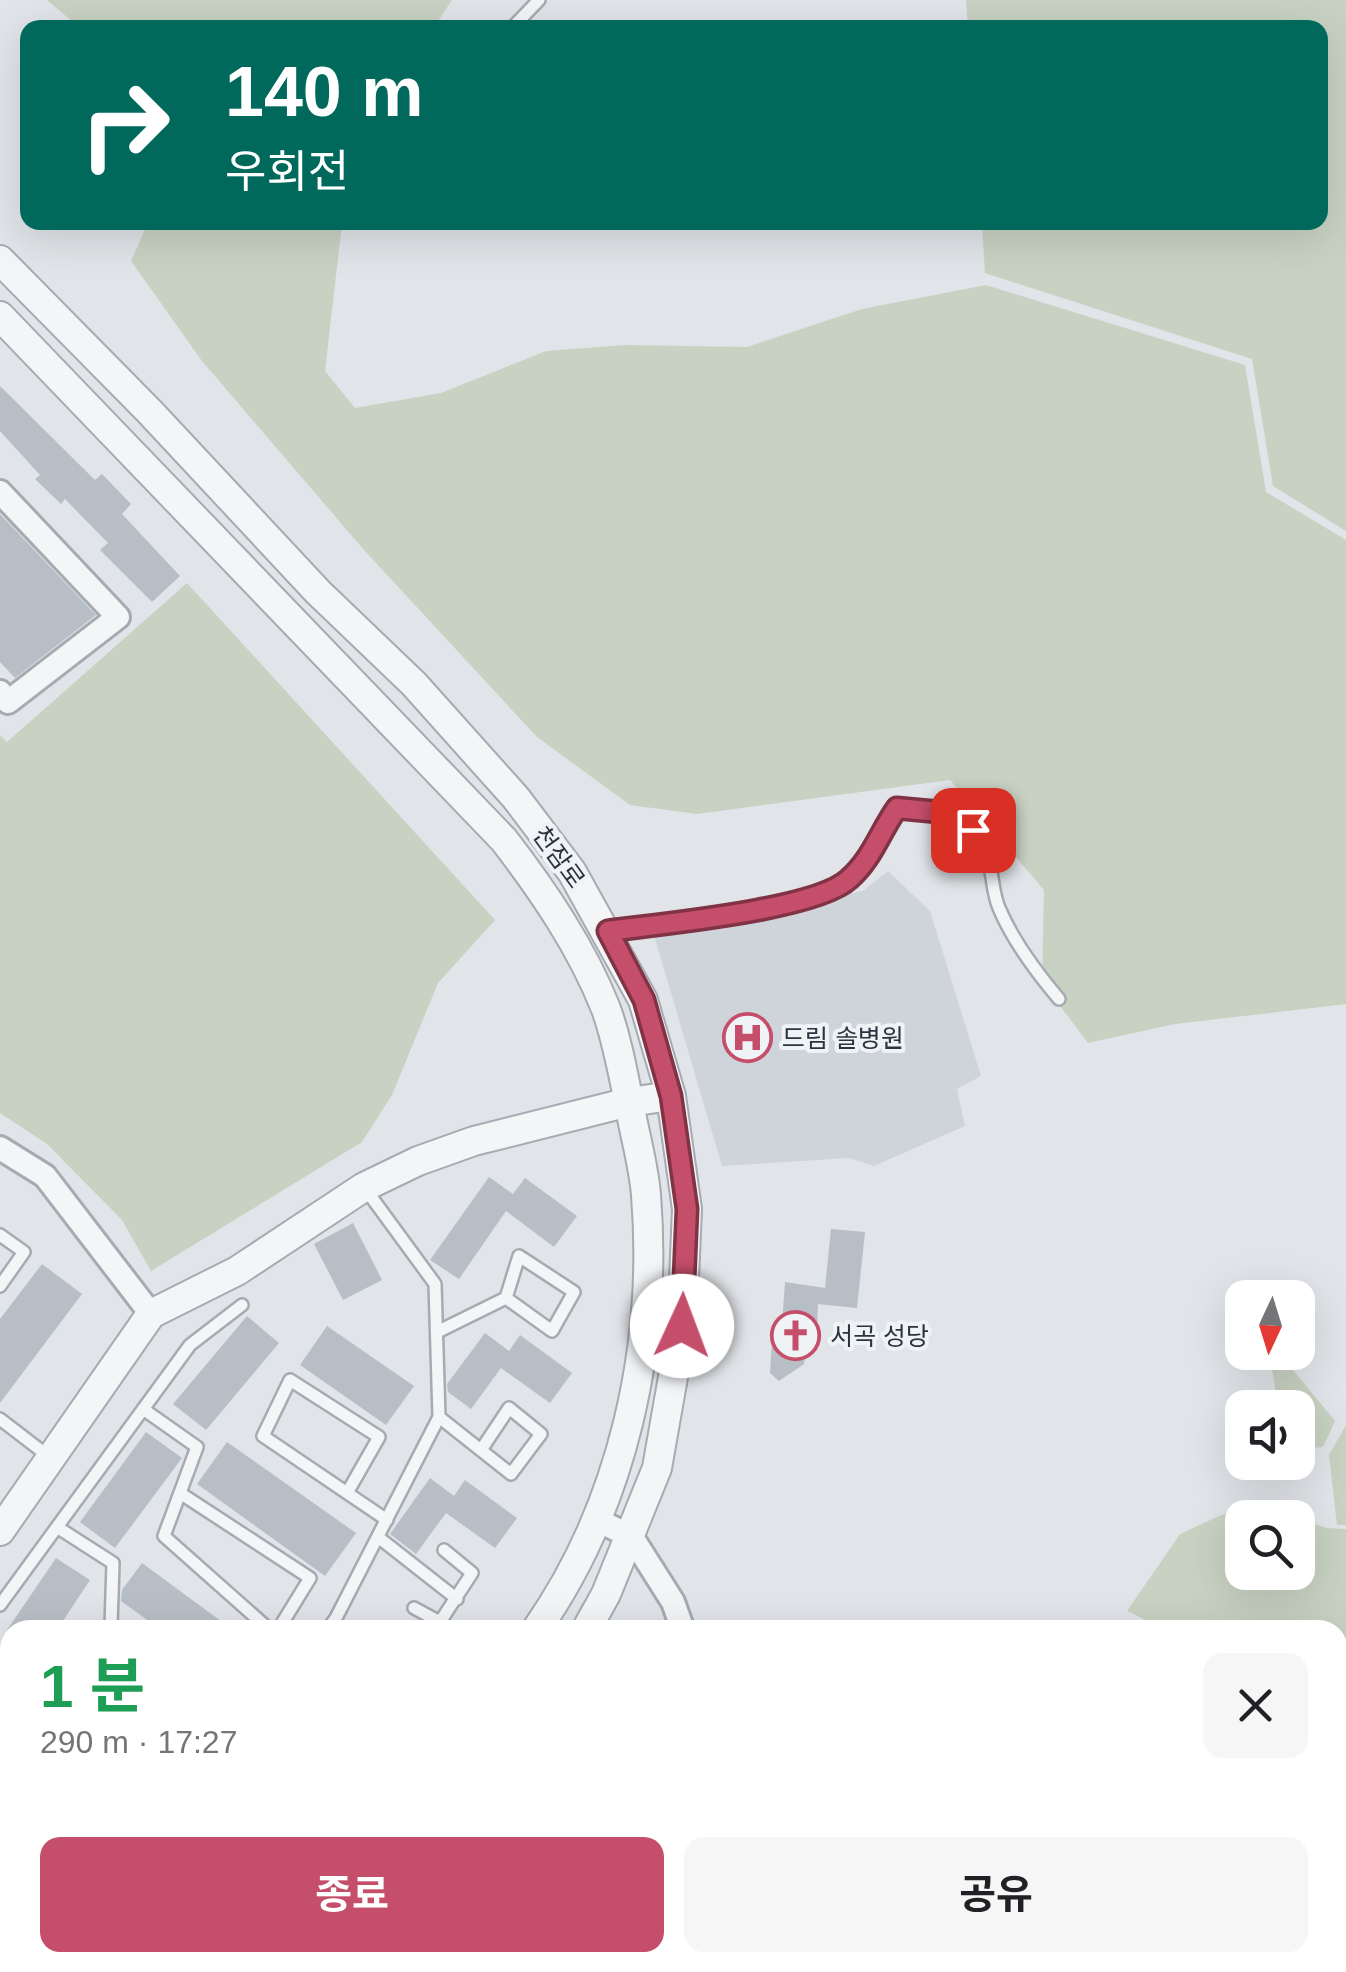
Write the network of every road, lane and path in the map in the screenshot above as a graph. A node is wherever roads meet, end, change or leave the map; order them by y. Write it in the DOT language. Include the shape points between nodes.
graph roads {
  1 [pos="539,0"];
  2 [pos="520,20"];
  3 [pos="0,260"];
  4 [pos="0,316"];
  5 [pos="0,492"];
  6 [pos="0,692"];
  7 [pos="608,931"];
  8 [pos="1059,999"];
  9 [pos="671,1096"];
  10 [pos="629,1102"];
  11 [pos="0,1148"];
  12 [pos="364,1187"];
  13 [pos="0,1235"];
  14 [pos="0,1286"];
  15 [pos="506,1298"];
  16 [pos="242,1305"];
  17 [pos="151,1314"];
  18 [pos="436,1332"];
  19 [pos="143,1409"];
  20 [pos="439,1417"];
  21 [pos="0,1420"];
  22 [pos="481,1450"];
  23 [pos="52,1459"];
  24 [pos="180,1493"];
  25 [pos="348,1493"];
  26 [pos="387,1520"];
  27 [pos="597,1520"];
  28 [pos="56,1527"];
  29 [pos="0,1532"];
  30 [pos="378,1536"];
  31 [pos="630,1536"];
  32 [pos="444,1550"];
  33 [pos="456,1599"];
  34 [pos="0,1605"];
  35 [pos="414,1608"];
  36 [pos="112,1620"];
  37 [pos="262,1620"];
  38 [pos="281,1620"];
  39 [pos="334,1620"];
  40 [pos="436,1620"];
  41 [pos="441,1620"];
  42 [pos="543,1620"];
  43 [pos="592,1620"];
  44 [pos="680,1620"];
  1 -- 2 [label="lane"];
  3 -- 7 [label="street, 천잠로" via="414,684 527,813"];
  4 -- 10 [label="street, 천잠로" via="504,840 545,894 606,1010"];
  5 -- 6 [label="street" via="118,618 8,702"];
  7 -- 8 [label="lane" via="826,894 872,854 897,808 939,812 973,830 987,852 998,906"];
  7 -- 9 [label="street, 천잠로" via="644,1000"];
  9 -- 10 [label="street"];
  9 -- 31 [label="street, 천잠로" via="687,1209 682,1326 657,1468"];
  10 -- 12 [label="street" via="474,1140"];
  10 -- 27 [label="street, 천잠로" via="646,1192 645,1330 629,1420"];
  11 -- 17 [label="street" via="45,1176"];
  12 -- 17 [label="street" via="237,1270"];
  12 -- 18 [label="lane" via="435,1284"];
  13 -- 14 [label="lane" via="24,1252"];
  15 -- 15 [label="lane" via="552,1332 574,1292 519,1256"];
  15 -- 18 [label="lane"];
  16 -- 19 [label="lane" via="190,1345"];
  17 -- 23 [label="street"];
  18 -- 20 [label="lane"];
  19 -- 24 [label="lane" via="197,1447"];
  19 -- 28 [label="lane"];
  20 -- 22 [label="lane"];
  20 -- 26 [label="lane"];
  21 -- 23 [label="lane"];
  22 -- 22 [label="lane" via="511,1474 541,1434 508,1408"];
  23 -- 29 [label="street"];
  24 -- 37 [label="lane" via="164,1536"];
  24 -- 38 [label="lane" via="310,1578"];
  25 -- 25 [label="lane" via="264,1436 290,1380 378,1438"];
  25 -- 26 [label="lane"];
  26 -- 30 [label="lane"];
  27 -- 31 [label="street"];
  27 -- 42 [label="street, 천잠로"];
  28 -- 34 [label="lane"];
  28 -- 36 [label="lane" via="113,1563"];
  30 -- 33 [label="lane"];
  30 -- 39 [label="lane"];
  31 -- 43 [label="street, 천잠로"];
  31 -- 44 [label="street"];
  32 -- 33 [label="lane" via="472,1573"];
  33 -- 41 [label="lane"];
  35 -- 40 [label="lane"];
}
